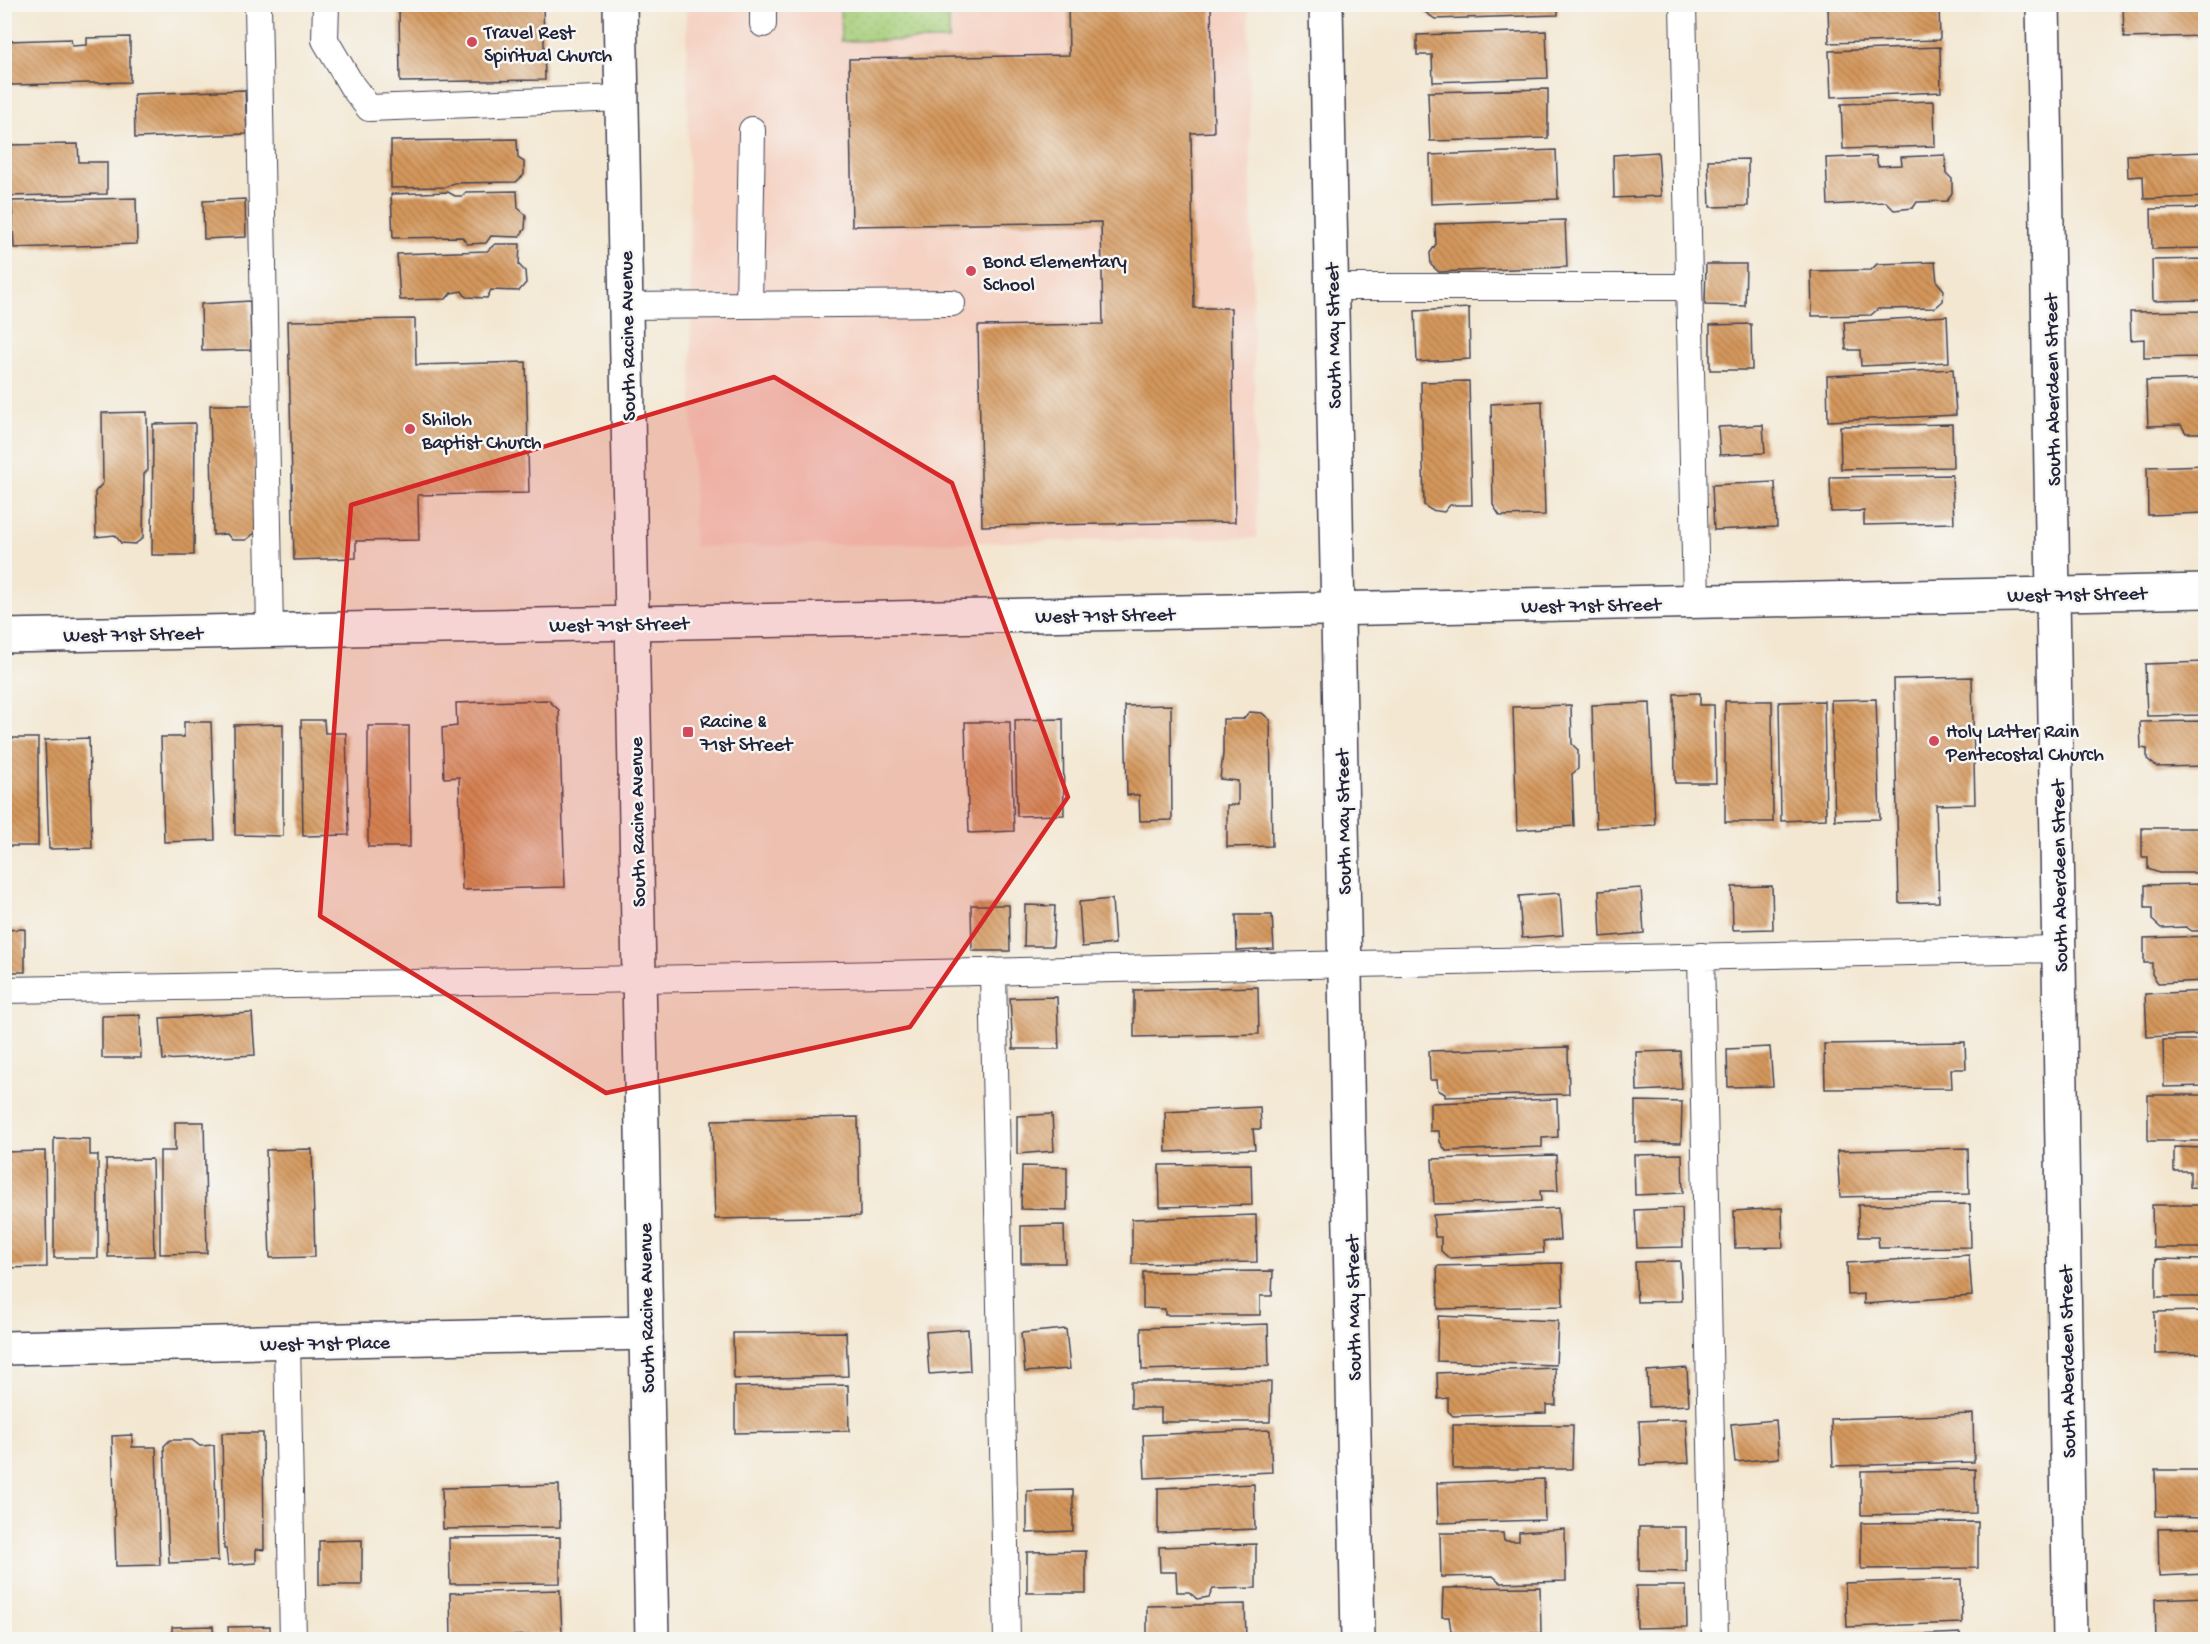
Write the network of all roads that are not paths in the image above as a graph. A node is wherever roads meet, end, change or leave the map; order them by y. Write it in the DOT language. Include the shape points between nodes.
graph roads {
  1 [pos="258,4"];
  2 [pos="326,4"];
  3 [pos="620,4"];
  4 [pos="1326,4"];
  5 [pos="1683,4"];
  6 [pos="2043,4"];
  7 [pos="622,98"];
  8 [pos="752,130"];
  9 [pos="1331,287"];
  10 [pos="1688,287"];
  11 [pos="952,303"];
  12 [pos="749,305"];
  13 [pos="625,306"];
  14 [pos="2205,591"];
  15 [pos="2054,594"];
  16 [pos="1696,601"];
  17 [pos="1338,608"];
  18 [pos="632,622"];
  19 [pos="270,630"];
  20 [pos="4,636"];
  21 [pos="2058,949"];
  22 [pos="1701,956"];
  23 [pos="1345,964"];
  24 [pos="993,971"];
  25 [pos="639,979"];
  26 [pos="4,990"];
  27 [pos="646,1333"];
  28 [pos="287,1343"];
  29 [pos="4,1348"];
  30 [pos="293,1640"];
  31 [pos="652,1640"];
  32 [pos="1007,1640"];
  33 [pos="1358,1640"];
  34 [pos="1715,1640"];
  35 [pos="2070,1640"];
  1 -- 19 [label="lane"];
  2 -- 7 [label="lane" via="325,40 369,108"];
  3 -- 7 [label="street, South Racine Avenue"];
  4 -- 9 [label="street, South May Street"];
  5 -- 10 [label="lane"];
  6 -- 15 [label="street, South Aberdeen Street"];
  7 -- 13 [label="street, South Racine Avenue"];
  8 -- 12 [label="lane"];
  9 -- 10 [label="lane"];
  9 -- 17 [label="street, South May Street"];
  10 -- 16 [label="lane"];
  11 -- 12 [label="lane"];
  12 -- 13 [label="lane"];
  13 -- 18 [label="street, South Racine Avenue"];
  14 -- 15 [label="street, West 71st Street"];
  15 -- 16 [label="street, West 71st Street"];
  15 -- 21 [label="street, South Aberdeen Street"];
  16 -- 17 [label="street, West 71st Street"];
  17 -- 18 [label="street, West 71st Street"];
  17 -- 23 [label="street, South May Street"];
  18 -- 19 [label="street, West 71st Street"];
  18 -- 25 [label="street, South Racine Avenue"];
  19 -- 20 [label="street, West 71st Street"];
  21 -- 22 [label="lane"];
  21 -- 35 [label="street, South Aberdeen Street"];
  22 -- 23 [label="lane"];
  22 -- 34 [label="lane"];
  23 -- 24 [label="lane"];
  23 -- 33 [label="street, South May Street"];
  24 -- 25 [label="lane"];
  24 -- 32 [label="lane"];
  25 -- 26 [label="lane"];
  25 -- 27 [label="street, South Racine Avenue"];
  27 -- 28 [label="street, West 71st Place"];
  27 -- 31 [label="street, South Racine Avenue"];
  28 -- 29 [label="street, West 71st Place"];
  28 -- 30 [label="lane"];
}
